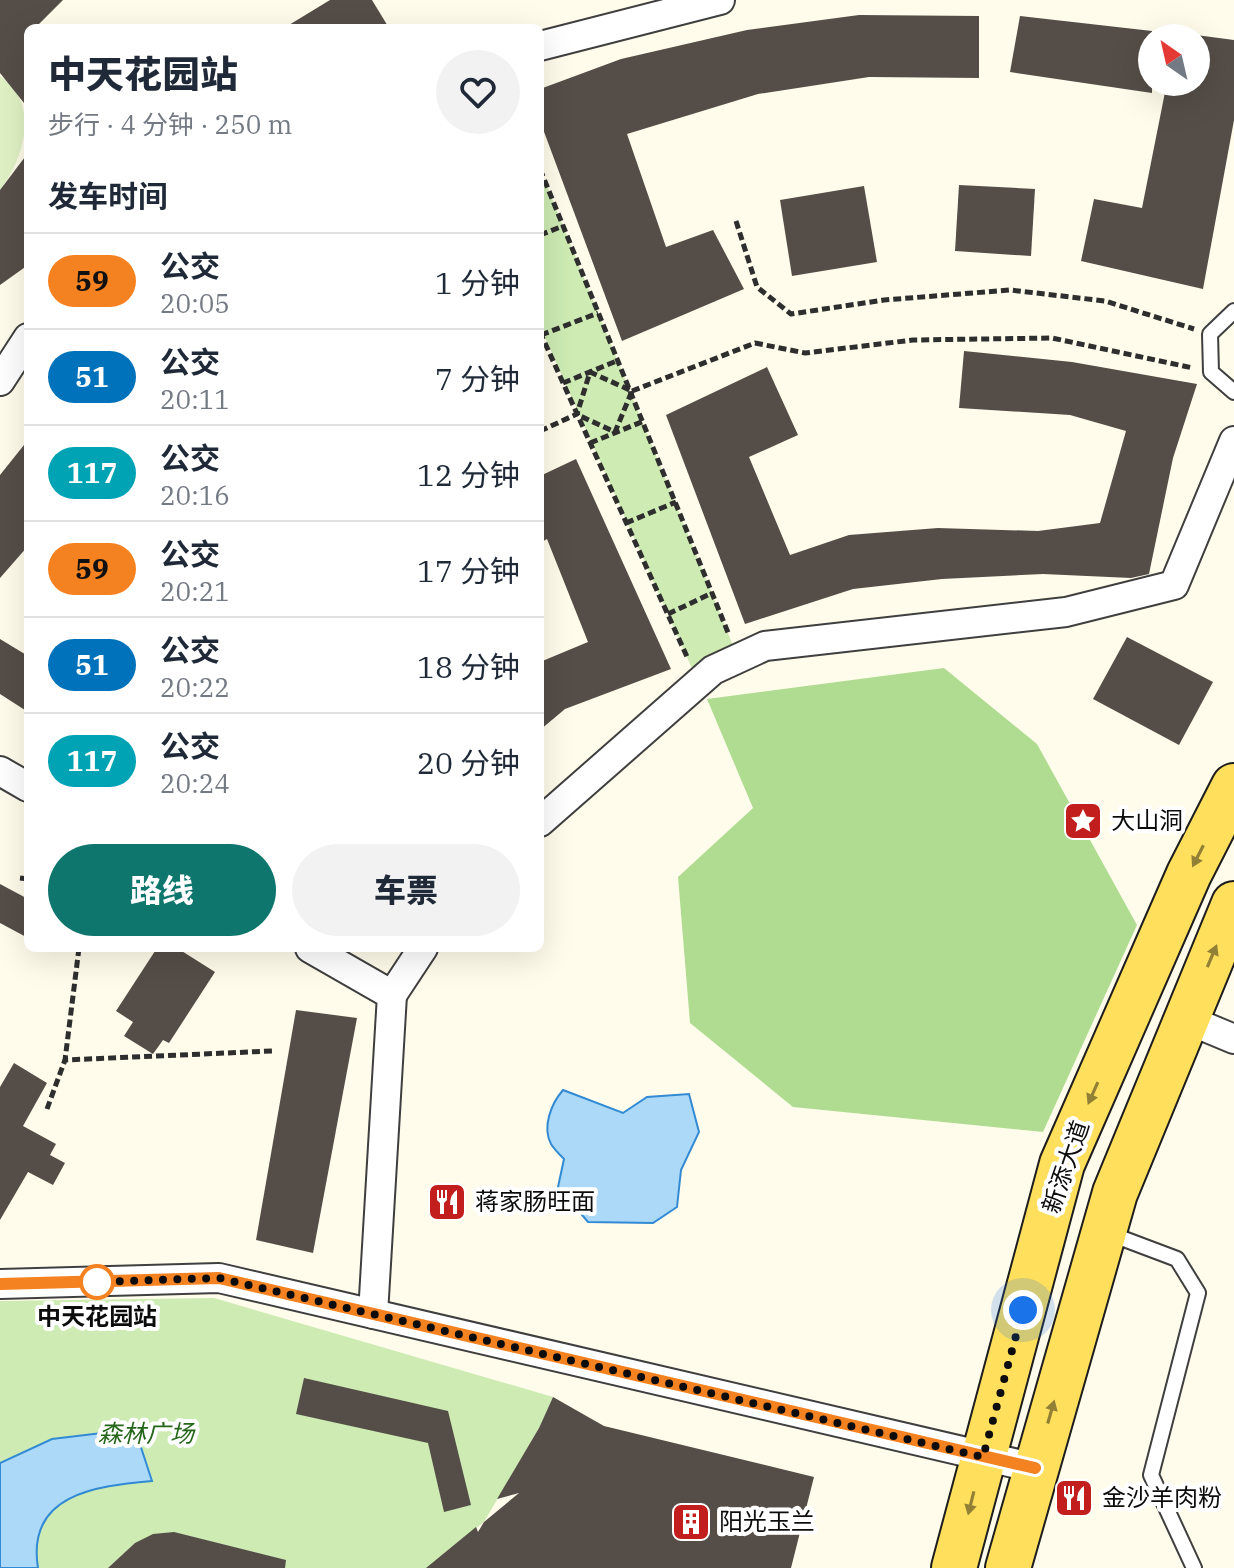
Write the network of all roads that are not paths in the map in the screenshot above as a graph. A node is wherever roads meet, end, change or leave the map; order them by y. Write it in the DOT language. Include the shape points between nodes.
graph roads {
  1 [pos="720,0"];
  2 [pos="544,45"];
  3 [pos="1234,311"];
  4 [pos="24,344"];
  5 [pos="0,381"];
  6 [pos="1234,392"];
  7 [pos="1234,441"];
  8 [pos="0,771"];
  9 [pos="24,785"];
  10 [pos="1234,786"];
  11 [pos="544,818"];
  12 [pos="1234,904"];
  13 [pos="317,952"];
  14 [pos="420,952"];
  15 [pos="392,995"];
  16 [pos="1186,1019"];
  17 [pos="1234,1039"];
  18 [pos="1104,1232"];
  19 [pos="0,1284"];
  20 [pos="373,1314"];
  21 [pos="983,1457"];
  22 [pos="1035,1468"];
  23 [pos="954,1568"];
  24 [pos="1008,1568"];
  25 [pos="1194,1568"];
  1 -- 2 [label="street"];
  3 -- 6 [label="lane" via="1210,334 1211,372"];
  4 -- 5 [label="street"];
  7 -- 11 [label="street" via="1174,585 1066,612 765,646 713,670"];
  8 -- 9 [label="street"];
  10 -- 21 [label="main road, 新添大道, one-way" via="1189,874 1062,1164"];
  16 -- 12 [label="main road, one-way"];
  13 -- 15 [label="street"];
  14 -- 15 [label="street"];
  15 -- 20 [label="street"];
  16 -- 17 [label="street"];
  16 -- 18 [label="main road"];
  22 -- 18 [label="main road, one-way"];
  18 -- 25 [label="lane" via="1177,1259 1198,1293 1151,1475"];
  19 -- 20 [label="street" via="219,1278"];
  20 -- 21 [label="street"];
  21 -- 22 [label="street"];
  21 -- 23 [label="main road, 新添大道, one-way"];
  22 -- 24 [label="main road"];
}
